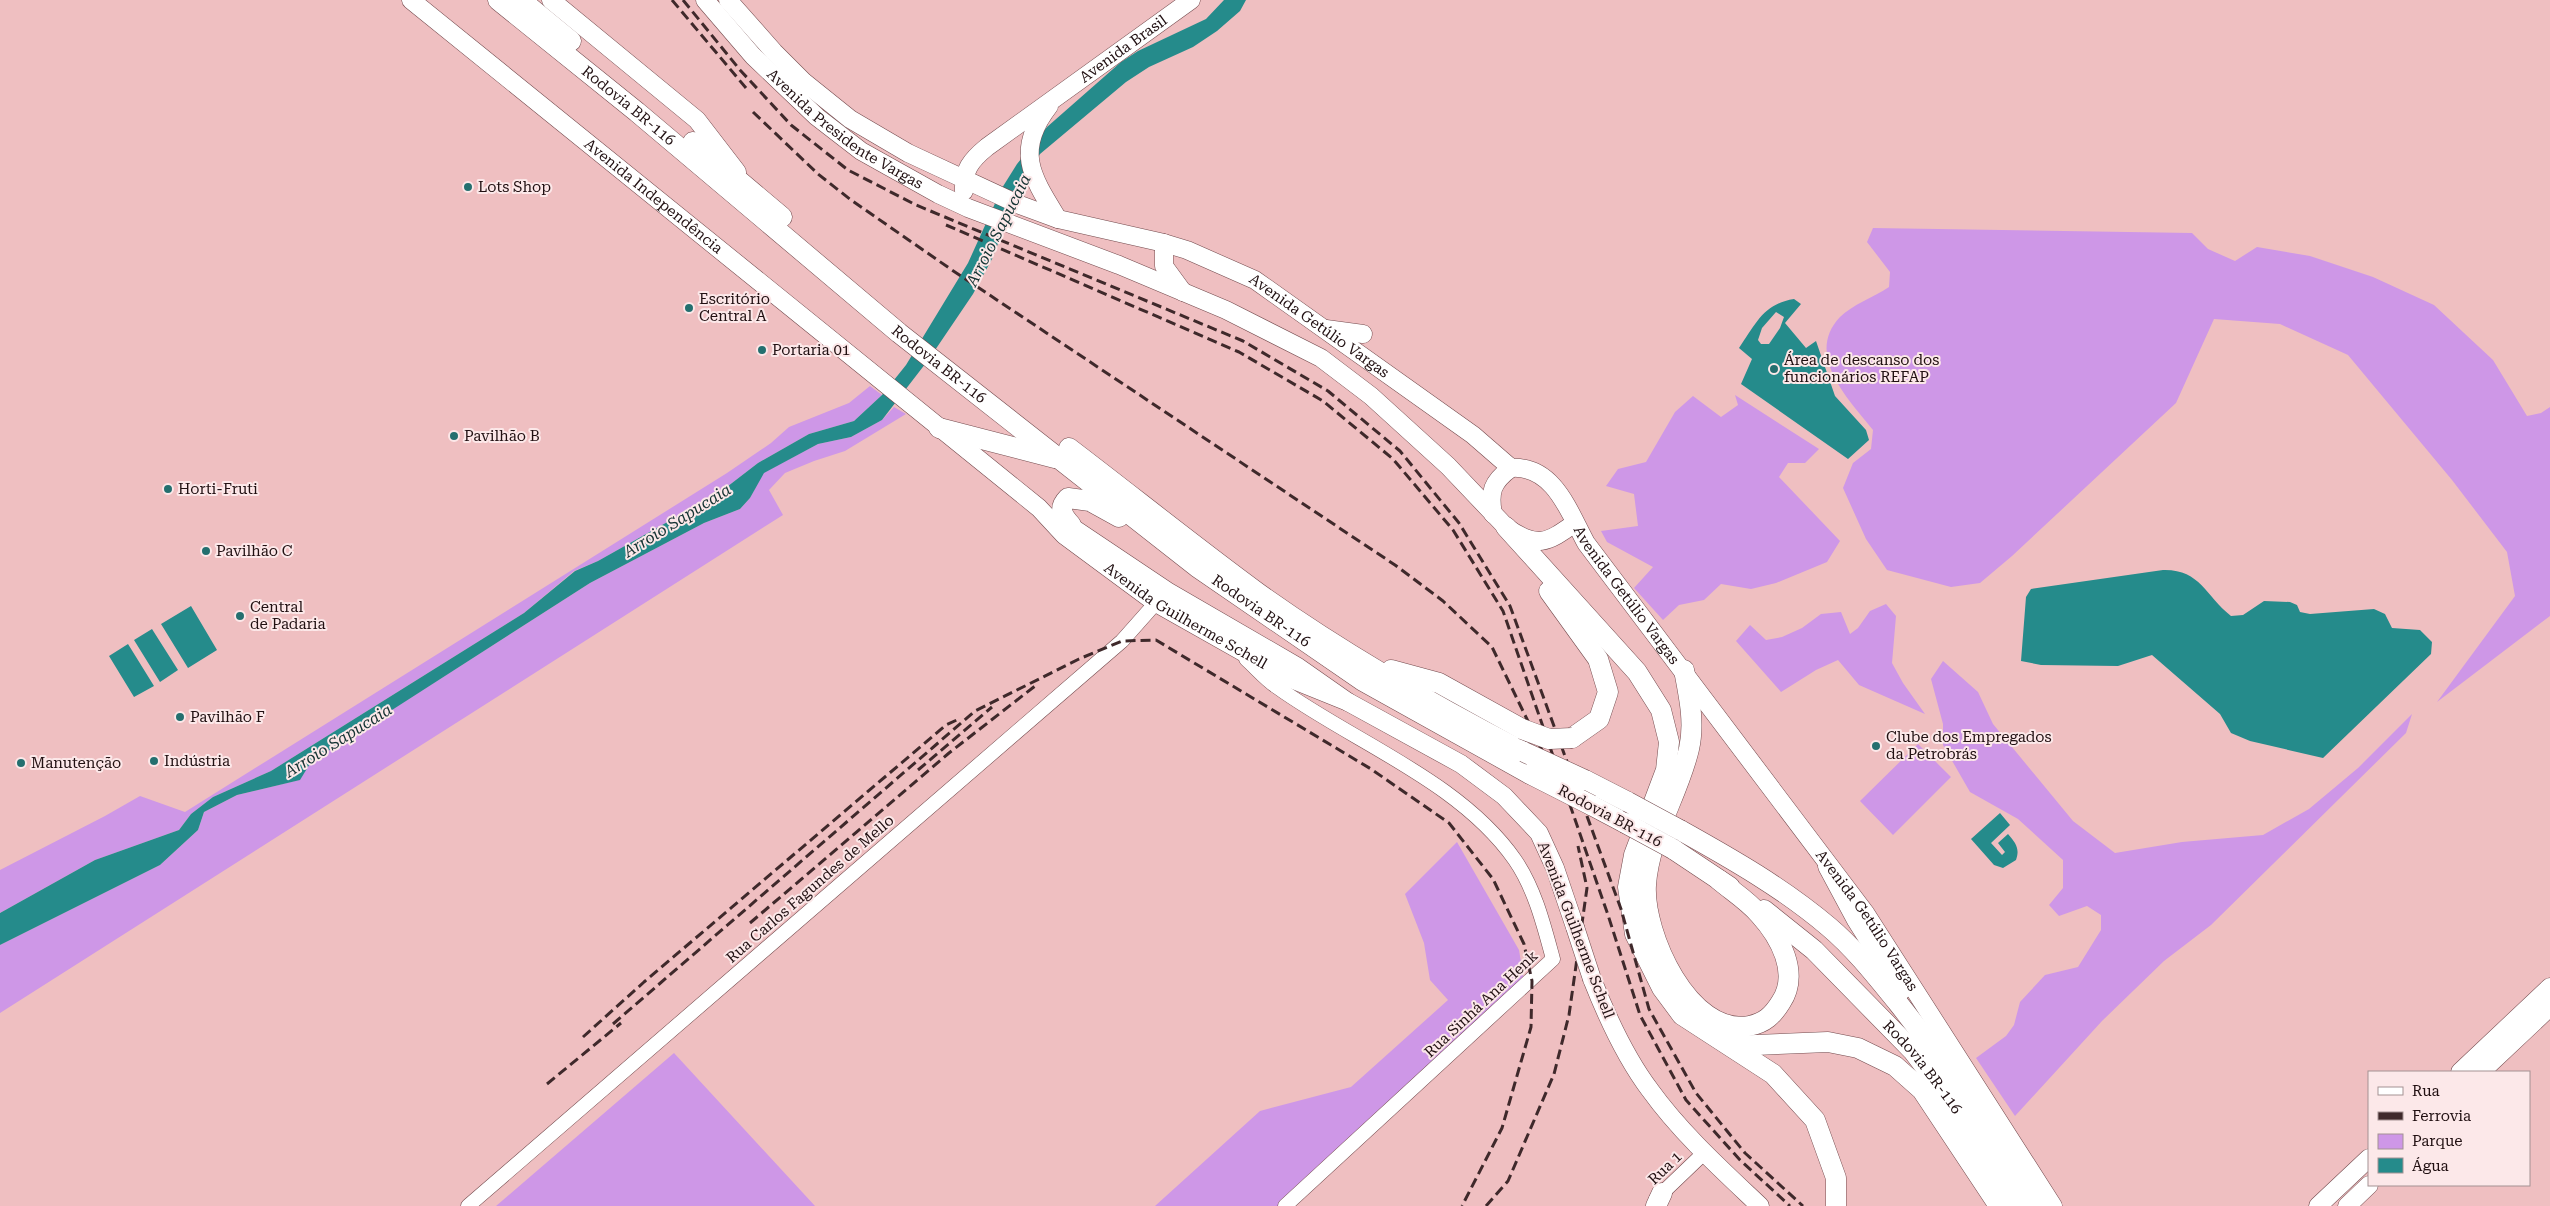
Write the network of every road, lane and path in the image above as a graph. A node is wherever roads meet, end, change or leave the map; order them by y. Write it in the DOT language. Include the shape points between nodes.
graph roads {
  1 [pos="411,0"];
  2 [pos="498,0"];
  3 [pos="521,0"];
  4 [pos="551,0"];
  5 [pos="705,0"];
  6 [pos="728,0"];
  7 [pos="1192,0"];
  8 [pos="1056,98"];
  9 [pos="850,119"];
  10 [pos="838,134"];
  11 [pos="964,179"];
  12 [pos="746,185"];
  13 [pos="1020,205"];
  14 [pos="969,208"];
  15 [pos="1058,219"];
  16 [pos="1010,226"];
  17 [pos="1164,243"];
  18 [pos="1183,292"];
  19 [pos="902,327"];
  20 [pos="1323,329"];
  21 [pos="1362,334"];
  22 [pos="950,364"];
  23 [pos="896,393"];
  24 [pos="939,428"];
  25 [pos="1064,460"];
  26 [pos="1510,468"];
  27 [pos="1039,508"];
  28 [pos="1500,520"];
  29 [pos="1575,523"];
  30 [pos="1071,524"];
  31 [pos="1169,546"];
  32 [pos="1161,597"];
  33 [pos="1233,637"];
  34 [pos="1367,664"];
  35 [pos="1684,670"];
  36 [pos="1828,866"];
  37 [pos="1719,880"];
  38 [pos="2550,987"];
  39 [pos="2550,1007"];
  40 [pos="1931,1044"];
  41 [pos="1731,1046"];
  42 [pos="2461,1071"];
  43 [pos="2482,1071"];
  44 [pos="1704,1153"];
  45 [pos="2368,1159"];
  46 [pos="2368,1186"];
  47 [pos="1655,1202"];
  48 [pos="468,1206"];
  49 [pos="1284,1206"];
  50 [pos="1760,1206"];
  51 [pos="1836,1206"];
  52 [pos="1999,1206"];
  53 [pos="2017,1206"];
  54 [pos="2036,1206"];
  55 [pos="2053,1206"];
  56 [pos="2318,1206"];
  57 [pos="2347,1206"];
  1 -- 23 [label="main road, Avenida Independência"];
  2 -- 19 [label="highway, Rodovia BR-116"];
  3 -- 12 [label="highway, Rodovia BR-116"];
  4 -- 12 [label="main road, Rodovia BR-116" via="698,120"];
  5 -- 10 [label="main road, Avenida Presidente Vargas" via="753,56"];
  6 -- 9 [label="main road, Avenida Presidente Vargas" via="804,82"];
  7 -- 8 [label="main road, Avenida Brasil"];
  8 -- 11 [label="main road, Avenida Brasil" via="974,158 967,166"];
  8 -- 15 [label="main road, Avenida Brasil" via="1040,121 1031,144 1030,168"];
  9 -- 10 [label="main road"];
  9 -- 11 [label="main road, Avenida Presidente Vargas" via="908,153"];
  10 -- 14 [label="main road, Avenida Presidente Vargas" via="861,151"];
  11 -- 13 [label="main road, Avenida Presidente Vargas"];
  11 -- 14 [label="main road"];
  12 -- 19 [label="highway, Rodovia BR-116"];
  13 -- 15 [label="main road, Avenida Getúlio Vargas"];
  14 -- 16 [label="main road, Avenida Presidente Vargas"];
  15 -- 17 [label="main road, Avenida Getúlio Vargas"];
  16 -- 18 [label="main road, Avenida Getúlio Vargas"];
  17 -- 18 [label="main road" via="1164,266"];
  17 -- 20 [label="main road, Avenida Getúlio Vargas" via="1254,280"];
  18 -- 28 [label="main road, Avenida Getúlio Vargas" via="1321,358 1372,396 1448,466"];
  19 -- 22 [label="highway, Rodovia BR-116"];
  20 -- 21 [label="main road"];
  20 -- 26 [label="main road, Avenida Getúlio Vargas" via="1473,435"];
  22 -- 25 [label="highway, Rodovia BR-116"];
  22 -- 34 [label="highway, Rodovia BR-116" via="1259,593"];
  23 -- 24 [label="main road, Avenida Guilherme Schell"];
  24 -- 25 [label="highway"];
  24 -- 27 [label="main road, Avenida Guilherme Schell"];
  25 -- 31 [label="highway, Rodovia BR-116"];
  26 -- 28 [label="main road" via="1493,486 1490,498"];
  26 -- 29 [label="main road, Avenida Getúlio Vargas" via="1523,467 1551,483"];
  27 -- 30 [label="main road, Avenida Guilherme Schell"];
  27 -- 32 [label="main road, Avenida Guilherme Schell" via="1064,535"];
  28 -- 29 [label="main road" via="1516,534 1533,541 1552,540"];
  28 -- 34 [label="highway, bridge" via="1598,659 1608,692 1599,719 1572,738 1549,739 1522,729 1440,683"];
  28 -- 41 [label="highway" via="1637,672 1661,710 1670,742 1668,760 1634,856 1628,887 1635,934 1662,988 1682,1015"];
  29 -- 35 [label="main road, Avenida Getúlio Vargas" via="1586,543"];
  30 -- 31 [label="highway" via="1062,516 1062,504 1068,498 1077,498 1090,501"];
  30 -- 32 [label="main road, Avenida Guilherme Schell"];
  31 -- 37 [label="highway, Rodovia BR-116, bridge" via="1363,681 1673,849"];
  32 -- 33 [label="main road, Avenida Guilherme Schell"];
  32 -- 48 [label="street, Rua Carlos Fagundes de Mello" via="1122,641"];
  33 -- 44 [label="main road, Avenida Guilherme Schell, bridge" via="1291,679 1348,702 1461,764 1504,796 1539,834 1555,868 1608,1019 1650,1090"];
  33 -- 49 [label="street, Rua Sinhá Ana Henk" via="1275,686 1435,785 1480,820 1516,860 1538,906 1554,959"];
  34 -- 40 [label="highway, Rodovia BR-116, bridge" via="1470,724 1680,830 1785,893 1830,928 1870,968"];
  35 -- 36 [label="main road, Avenida Getúlio Vargas"];
  35 -- 37 [label="highway" via="1691,707 1690,747 1649,860 1646,888 1652,922 1665,965 1691,1002 1717,1022 1748,1026 1771,1017 1785,996 1790,972 1780,943 1759,914"];
  36 -- 40 [label="highway"];
  36 -- 55 [label="main road, Avenida Getúlio Vargas" via="1866,914"];
  37 -- 53 [label="highway, Rodovia BR-116" via="1771,914 1814,950 1912,1051 1953,1104"];
  38 -- 42 [label="main road"];
  39 -- 43 [label="main road"];
  40 -- 54 [label="highway, Rodovia BR-116"];
  41 -- 51 [label="highway" via="1773,1074 1815,1120 1836,1178"];
  41 -- 52 [label="highway" via="1828,1042 1858,1048 1895,1066 1922,1090"];
  44 -- 47 [label="street, Rua 1"];
  44 -- 50 [label="main road, Avenida Guilherme Schell"];
  45 -- 56 [label="main road"];
  46 -- 57 [label="main road"];
}
